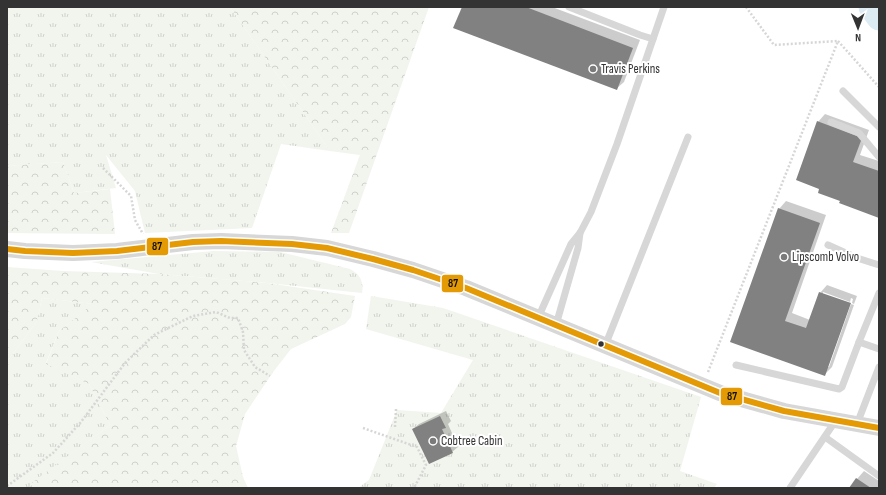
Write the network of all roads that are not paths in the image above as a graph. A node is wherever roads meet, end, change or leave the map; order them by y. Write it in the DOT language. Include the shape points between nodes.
graph roads {
  1 [pos="569,7"];
  2 [pos="664,7"];
  3 [pos="653,39"];
  4 [pos="843,91"];
  5 [pos="832,122"];
  6 [pos="879,127"];
  7 [pos="688,137"];
  8 [pos="879,157"];
  9 [pos="580,233"];
  10 [pos="828,245"];
  11 [pos="7,249"];
  12 [pos="879,265"];
  13 [pos="879,293"];
  14 [pos="538,318"];
  15 [pos="556,325"];
  16 [pos="859,342"];
  17 [pos="606,346"];
  18 [pos="879,348"];
  19 [pos="736,365"];
  20 [pos="879,367"];
  21 [pos="836,420"];
  22 [pos="857,424"];
  23 [pos="879,428"];
  24 [pos="825,437"];
  25 [pos="879,476"];
  26 [pos="790,488"];
  1 -- 3 [label="lane"];
  2 -- 3 [label="lane"];
  3 -- 9 [label="lane" via="617,144 591,212"];
  4 -- 6 [label="lane"];
  5 -- 8 [label="lane" via="859,133"];
  7 -- 17 [label="lane"];
  9 -- 14 [label="lane" via="571,244"];
  9 -- 15 [label="lane"];
  10 -- 12 [label="lane"];
  11 -- 14 [label="street" via="73,253 221,241 327,248 420,272"];
  13 -- 16 [label="lane"];
  14 -- 15 [label="street"];
  15 -- 17 [label="street"];
  16 -- 18 [label="lane"];
  16 -- 19 [label="lane" via="839,389"];
  17 -- 21 [label="street" via="720,393 784,411"];
  20 -- 22 [label="lane"];
  21 -- 22 [label="street"];
  21 -- 24 [label="lane"];
  22 -- 23 [label="street"];
  24 -- 25 [label="lane"];
  24 -- 26 [label="lane"];
}
